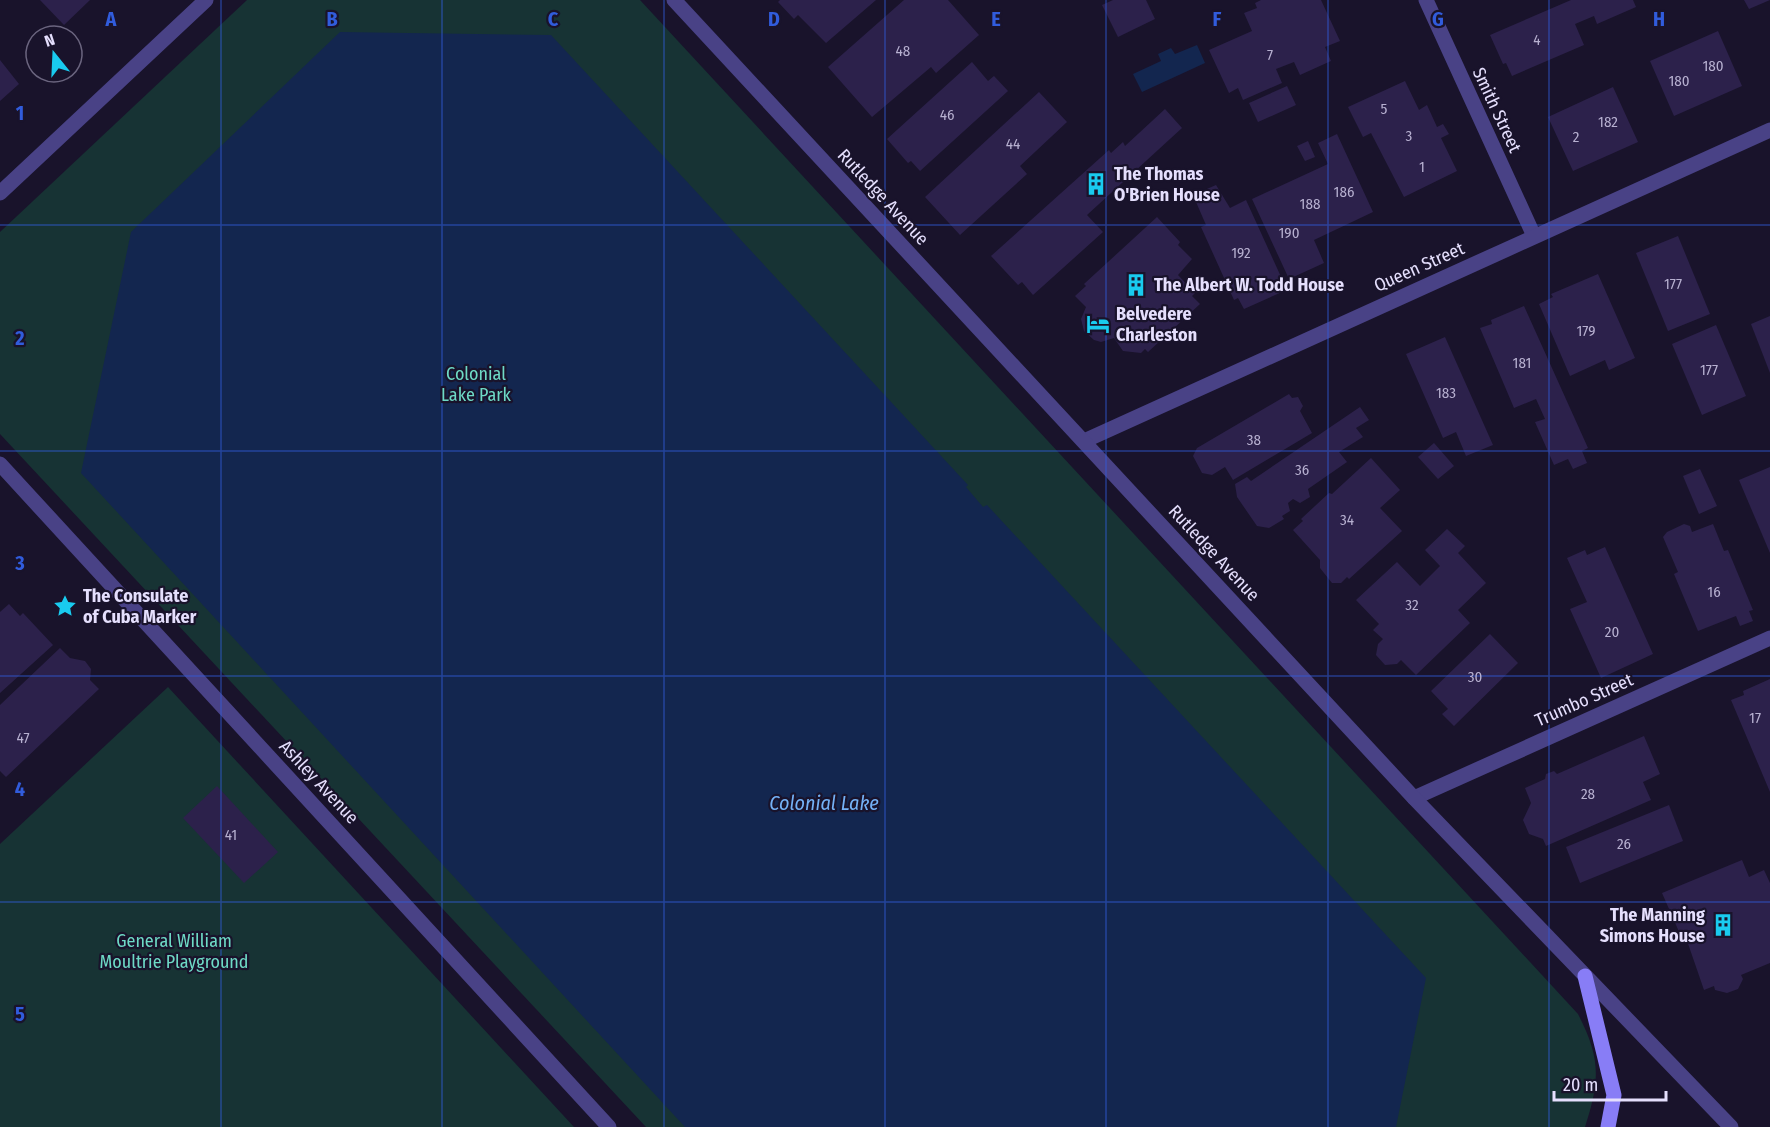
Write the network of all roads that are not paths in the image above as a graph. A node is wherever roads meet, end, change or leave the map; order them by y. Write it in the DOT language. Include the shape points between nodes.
graph roads {
  1 [pos="206,0"];
  2 [pos="674,0"];
  3 [pos="1426,0"];
  4 [pos="1770,130"];
  5 [pos="0,193"];
  6 [pos="1534,236"];
  7 [pos="1084,441"];
  8 [pos="0,464"];
  9 [pos="1770,638"];
  10 [pos="1414,798"];
  11 [pos="1585,976"];
  12 [pos="609,1127"];
  13 [pos="1608,1127"];
  14 [pos="1731,1127"];
  1 -- 5 [label="street"];
  2 -- 7 [label="street, Rutledge Avenue"];
  3 -- 6 [label="street, Smith Street"];
  4 -- 6 [label="street, Queen Street"];
  6 -- 7 [label="street, Queen Street"];
  7 -- 10 [label="street, Rutledge Avenue"];
  8 -- 12 [label="street, Ashley Avenue"];
  9 -- 10 [label="street, Trumbo Street"];
  10 -- 11 [label="street, Rutledge Avenue"];
  11 -- 13 [label="main road" via="1614,1095"];
  11 -- 14 [label="street, Rutledge Avenue"];
}
